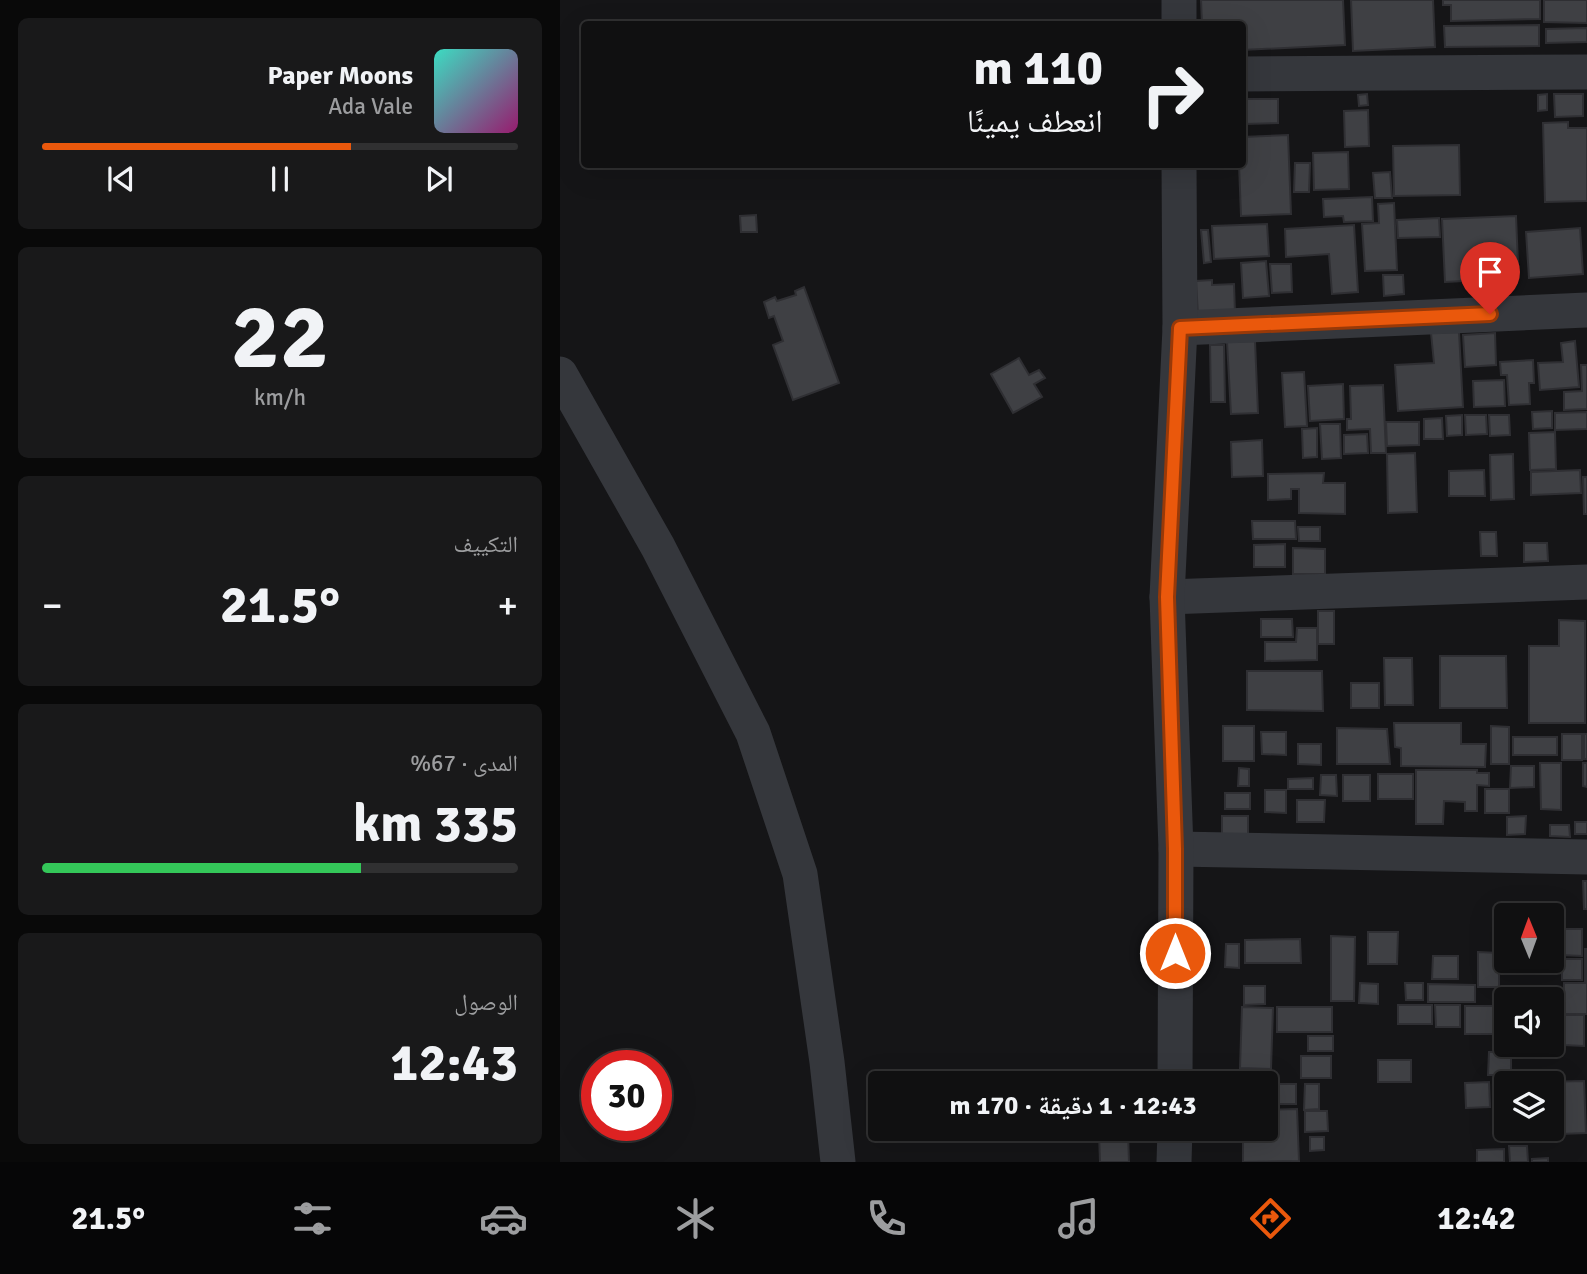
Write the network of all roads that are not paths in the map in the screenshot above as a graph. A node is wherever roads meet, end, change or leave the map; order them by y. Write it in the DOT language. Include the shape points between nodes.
graph roads {
  1 [pos="1179,0"];
  2 [pos="1179,21"];
  3 [pos="1587,72"];
  4 [pos="1246,74"];
  5 [pos="1179,168"];
  6 [pos="1587,310"];
  7 [pos="1180,328"];
  8 [pos="560,374"];
  9 [pos="1587,582"];
  10 [pos="1167,597"];
  11 [pos="1175,849"];
  12 [pos="1587,858"];
  13 [pos="1175,1071"];
  14 [pos="1175,1141"];
  15 [pos="838,1162"];
  16 [pos="1174,1162"];
  1 -- 2 [label="street"];
  3 -- 4 [label="street"];
  5 -- 7 [label="street"];
  6 -- 7 [label="street"];
  7 -- 10 [label="street"];
  8 -- 15 [label="street" via="658,547 753,733 800,874"];
  9 -- 10 [label="street"];
  10 -- 11 [label="street"];
  11 -- 12 [label="street"];
  11 -- 13 [label="street"];
  14 -- 16 [label="street"];
}
